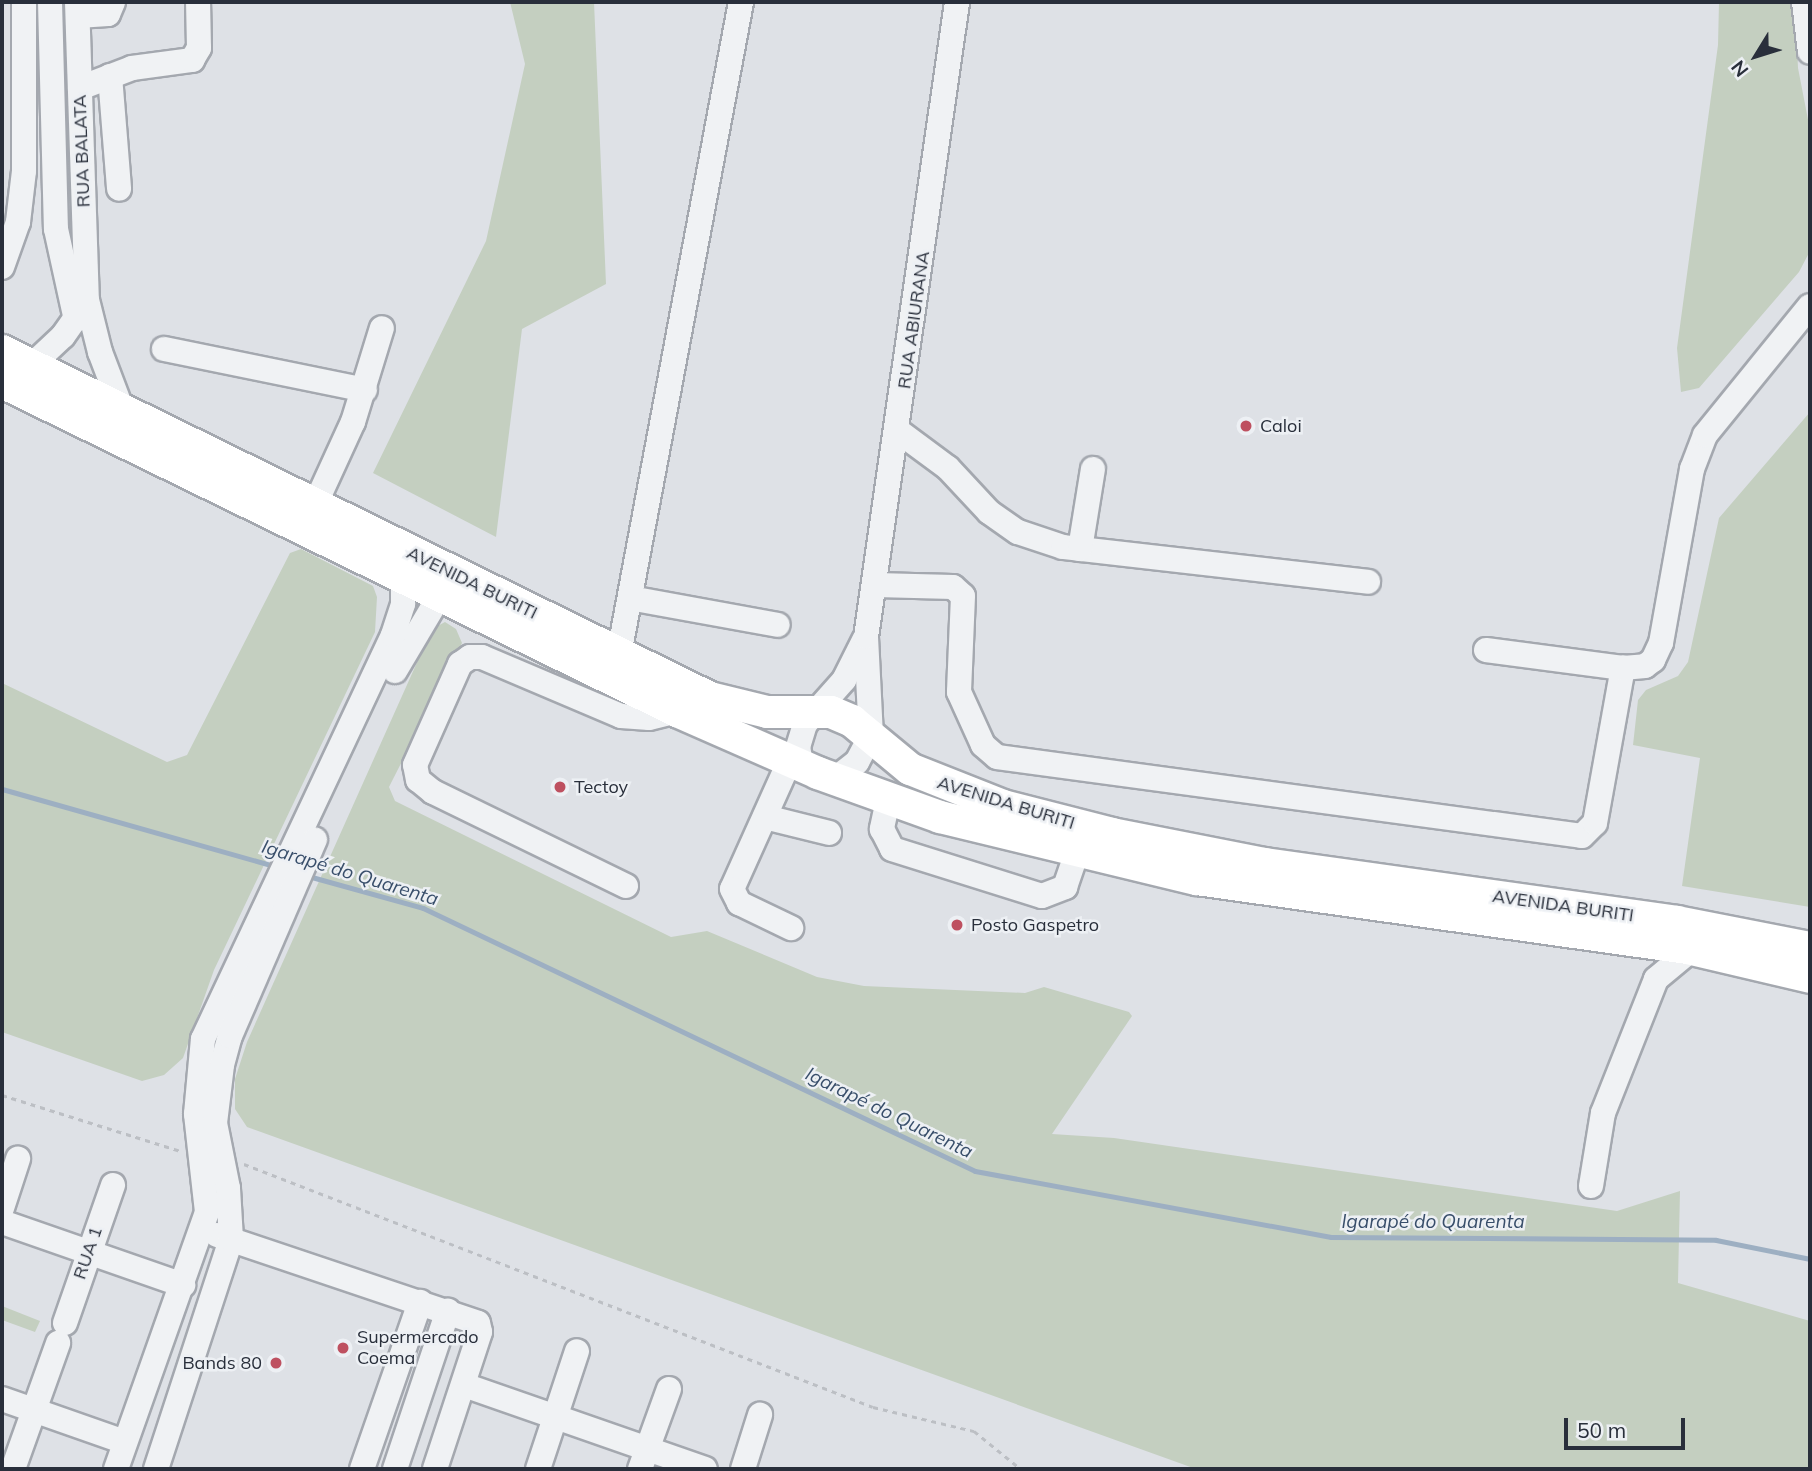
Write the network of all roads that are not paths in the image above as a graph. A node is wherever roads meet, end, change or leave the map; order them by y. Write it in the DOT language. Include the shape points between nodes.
graph roads {
  1 [pos="24,2"];
  2 [pos="50,2"];
  3 [pos="113,2"];
  4 [pos="198,2"];
  5 [pos="741,2"];
  6 [pos="957,2"];
  7 [pos="1804,2"];
  8 [pos="78,9"];
  9 [pos="1810,52"];
  10 [pos="110,76"];
  11 [pos="80,88"];
  12 [pos="119,188"];
  13 [pos="12,191"];
  14 [pos="2,267"];
  15 [pos="1810,306"];
  16 [pos="81,310"];
  17 [pos="382,328"];
  18 [pos="164,349"];
  19 [pos="2,351"];
  20 [pos="32,365"];
  21 [pos="2,383"];
  22 [pos="365,390"];
  23 [pos="122,410"];
  24 [pos="898,431"];
  25 [pos="1093,469"];
  26 [pos="314,507"];
  27 [pos="1080,549"];
  28 [pos="403,579"];
  29 [pos="1368,582"];
  30 [pos="876,585"];
  31 [pos="439,597"];
  32 [pos="630,598"];
  33 [pos="778,625"];
  34 [pos="866,637"];
  35 [pos="1486,650"];
  36 [pos="618,654"];
  37 [pos="1623,668"];
  38 [pos="677,711"];
  39 [pos="815,711"];
  40 [pos="871,736"];
  41 [pos="796,763"];
  42 [pos="835,779"];
  43 [pos="888,800"];
  44 [pos="765,817"];
  45 [pos="830,833"];
  46 [pos="305,843"];
  47 [pos="1077,853"];
  48 [pos="626,887"];
  49 [pos="791,928"];
  50 [pos="1640,940"];
  51 [pos="1692,948"];
  52 [pos="1810,948"];
  53 [pos="1810,978"];
  54 [pos="1656,979"];
  55 [pos="211,1156"];
  56 [pos="18,1159"];
  57 [pos="113,1185"];
  58 [pos="1591,1186"];
  59 [pos="2,1208"];
  60 [pos="2,1223"];
  61 [pos="203,1230"];
  62 [pos="231,1240"];
  63 [pos="88,1252"];
  64 [pos="183,1285"];
  65 [pos="420,1302"];
  66 [pos="448,1311"];
  67 [pos="162,1344"];
  68 [pos="577,1351"];
  69 [pos="195,1357"];
  70 [pos="148,1380"];
  71 [pos="464,1385"];
  72 [pos="669,1389"];
  73 [pos="181,1394"];
  74 [pos="2,1399"];
  75 [pos="34,1410"];
  76 [pos="761,1415"];
  77 [pos="556,1417"];
  78 [pos="407,1434"];
  79 [pos="125,1442"];
  80 [pos="439,1458"];
  81 [pos="644,1460"];
  82 [pos="13,1469"];
  83 [pos="116,1469"];
  84 [pos="156,1469"];
  85 [pos="362,1469"];
  86 [pos="395,1469"];
  87 [pos="538,1469"];
  88 [pos="705,1469"];
  89 [pos="743,1469"];
  1 -- 13 [label="street"];
  2 -- 16 [label="street" via="56,229"];
  3 -- 8 [label="street" via="108,14"];
  4 -- 10 [label="street" via="199,48 192,60"];
  5 -- 32 [label="street"];
  6 -- 24 [label="street, RUA ABIURANA"];
  7 -- 9 [label="street"];
  8 -- 11 [label="street, RUA BALATA"];
  10 -- 11 [label="street"];
  10 -- 12 [label="street"];
  11 -- 16 [label="street, RUA BALATA"];
  13 -- 14 [label="street" via="18,222"];
  15 -- 37 [label="street" via="1704,435 1692,469 1661,643 1645,666"];
  16 -- 20 [label="street"];
  16 -- 23 [label="street, RUA BALATA"];
  17 -- 22 [label="street"];
  18 -- 22 [label="street"];
  19 -- 20 [label="main road, AVENIDA BURITI"];
  20 -- 23 [label="main road, AVENIDA BURITI"];
  21 -- 28 [label="main road, AVENIDA BURITI"];
  22 -- 26 [label="street"];
  23 -- 26 [label="main road, AVENIDA BURITI"];
  24 -- 27 [label="street" via="930,453 989,512 1018,532"];
  24 -- 30 [label="street, RUA ABIURANA"];
  25 -- 27 [label="street"];
  26 -- 36 [label="main road, AVENIDA BURITI"];
  27 -- 29 [label="street"];
  28 -- 31 [label="main road, AVENIDA BURITI"];
  28 -- 46 [label="street" via="403,604 393,635"];
  30 -- 34 [label="street, RUA ABIURANA"];
  30 -- 37 [label="street" via="953,587 963,596 959,692 983,745 997,757 1582,836 1595,823"];
  31 -- 38 [label="main road, AVENIDA BURITI"];
  31 -- 46 [label="street" via="400,659"];
  32 -- 33 [label="street"];
  32 -- 36 [label="street"];
  34 -- 39 [label="street, RUA ABIURANA" via="844,680"];
  34 -- 40 [label="street, RUA ABIURANA"];
  35 -- 37 [label="street"];
  36 -- 39 [label="main road, AVENIDA BURITI" via="738,708"];
  38 -- 41 [label="main road, AVENIDA BURITI"];
  38 -- 48 [label="street" via="649,718 621,716 482,657 470,657 460,664 415,765 418,780 433,792"];
  39 -- 40 [label="main road, AVENIDA BURITI" via="852,721"];
  39 -- 41 [label="street, RUA ABIURANA" via="799,735"];
  40 -- 42 [label="street" via="857,762"];
  40 -- 52 [label="main road, AVENIDA BURITI" via="910,769 933,781 1003,806 1112,834 1265,864 1677,922"];
  41 -- 42 [label="main road, AVENIDA BURITI"];
  41 -- 44 [label="street"];
  42 -- 43 [label="main road, AVENIDA BURITI"];
  43 -- 47 [label="main road, AVENIDA BURITI"];
  43 -- 47 [label="street" via="883,829 892,849 1042,896 1065,887"];
  44 -- 45 [label="street"];
  44 -- 49 [label="street" via="732,894 739,903"];
  46 -- 55 [label="street" via="203,1039 196,1083"];
  47 -- 50 [label="main road, AVENIDA BURITI" via="1197,879"];
  50 -- 51 [label="main road, AVENIDA BURITI"];
  50 -- 54 [label="street"];
  51 -- 53 [label="main road, AVENIDA BURITI"];
  51 -- 54 [label="street"];
  54 -- 58 [label="street" via="1603,1113"];
  55 -- 61 [label="street"];
  55 -- 62 [label="street"];
  56 -- 59 [label="street"];
  57 -- 63 [label="street, RUA 1"];
  60 -- 63 [label="street"];
  61 -- 62 [label="street"];
  61 -- 64 [label="street"];
  62 -- 65 [label="street"];
  62 -- 69 [label="street"];
  63 -- 64 [label="street"];
  63 -- 75 [label="street, RUA 1"];
  64 -- 67 [label="street"];
  65 -- 66 [label="street"];
  65 -- 85 [label="street"];
  66 -- 71 [label="street" via="480,1326"];
  66 -- 78 [label="street"];
  67 -- 69 [label="street"];
  67 -- 70 [label="street"];
  68 -- 77 [label="street"];
  69 -- 73 [label="street"];
  70 -- 73 [label="street"];
  70 -- 79 [label="street"];
  71 -- 77 [label="street"];
  71 -- 80 [label="street"];
  72 -- 81 [label="street"];
  73 -- 84 [label="street"];
  74 -- 75 [label="street"];
  75 -- 79 [label="street"];
  75 -- 82 [label="street, RUA 1"];
  76 -- 89 [label="street"];
  77 -- 81 [label="street"];
  77 -- 87 [label="street"];
  78 -- 80 [label="street"];
  78 -- 86 [label="street"];
  79 -- 83 [label="street"];
  81 -- 88 [label="street"];
}
